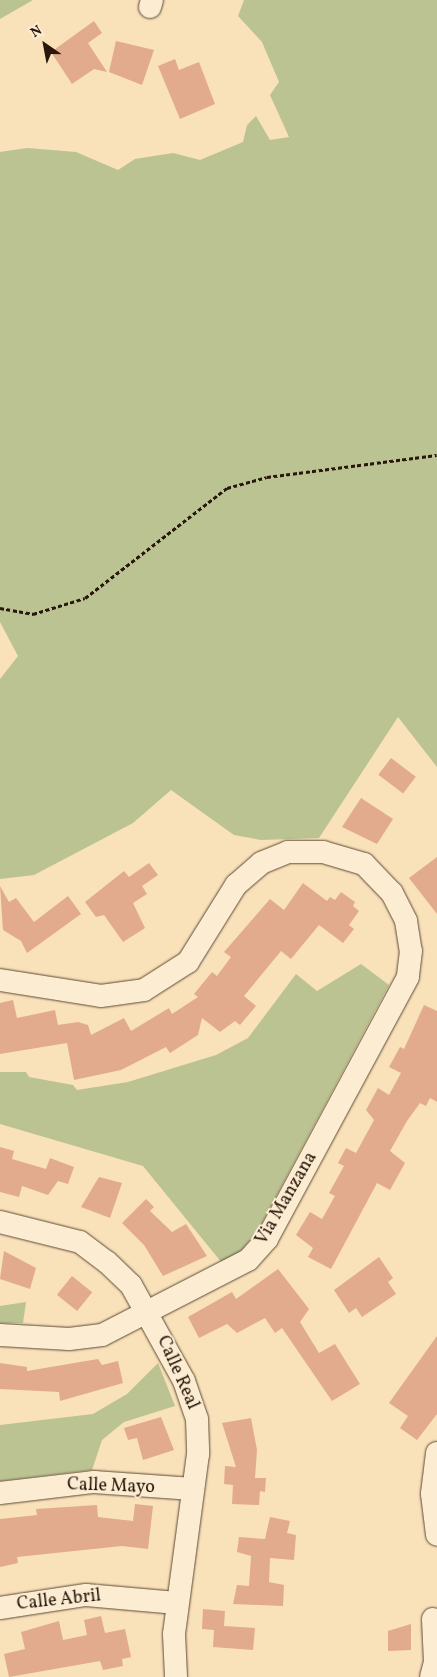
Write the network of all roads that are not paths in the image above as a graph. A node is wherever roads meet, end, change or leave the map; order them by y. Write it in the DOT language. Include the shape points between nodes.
graph roads {
  1 [pos="0,980"];
  2 [pos="0,1222"];
  3 [pos="150,1313"];
  4 [pos="0,1335"];
  5 [pos="437,1453"];
  6 [pos="193,1489"];
  7 [pos="0,1493"];
  8 [pos="437,1535"];
  9 [pos="178,1603"];
  10 [pos="0,1608"];
  11 [pos="433,1619"];
  12 [pos="176,1677"];
  13 [pos="431,1677"];
  1 -- 3 [label="street, Via Manzana" via="101,996 144,990 188,962 236,885 261,863 288,852 323,852 364,864 392,893 406,921 411,951 408,977 267,1238 248,1260"];
  2 -- 3 [label="street, Calle Real" via="80,1242 132,1285"];
  3 -- 4 [label="street, Via Manzana" via="102,1335 69,1339"];
  3 -- 6 [label="street, Calle Real" via="184,1381 197,1419"];
  5 -- 8 [label="street" via="432,1494"];
  6 -- 7 [label="street, Calle Mayo" via="94,1482"];
  6 -- 9 [label="street, Calle Real"];
  9 -- 10 [label="street, Calle Abril" via="86,1595"];
  9 -- 12 [label="street, Calle Real"];
  11 -- 13 [label="street" via="435,1662"];
}
